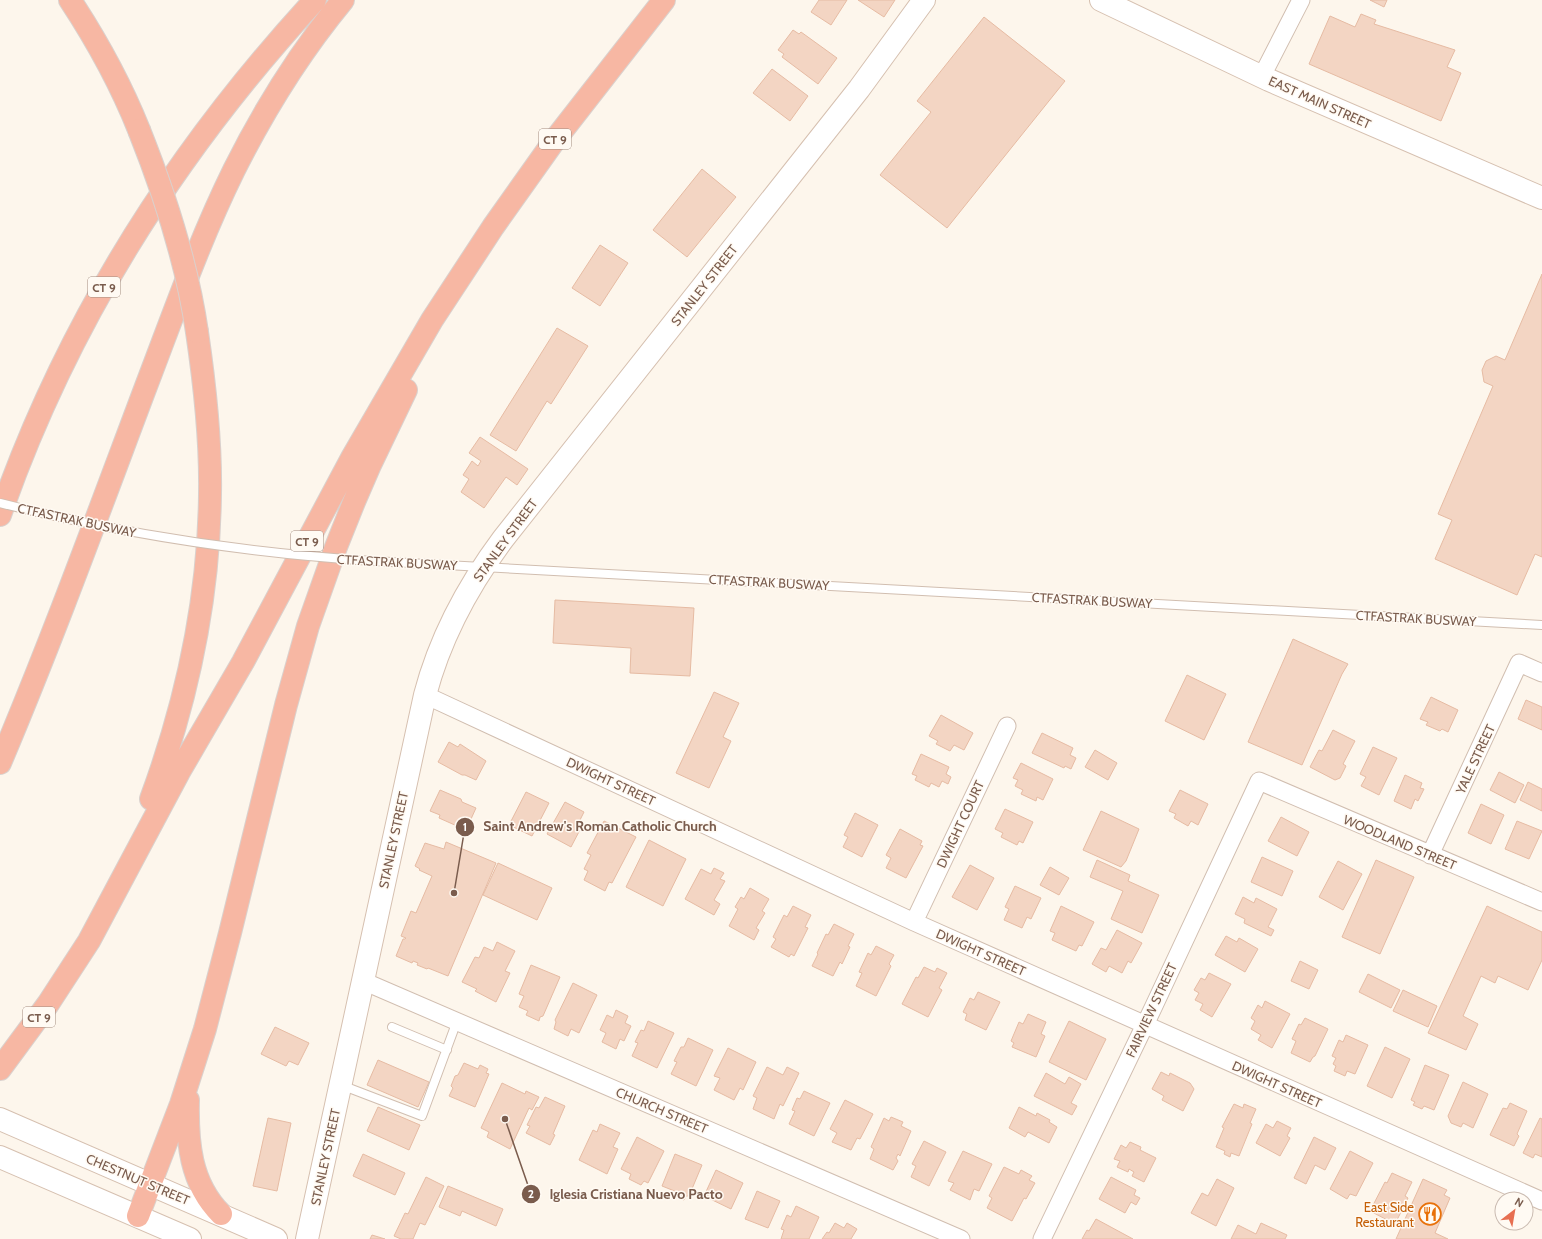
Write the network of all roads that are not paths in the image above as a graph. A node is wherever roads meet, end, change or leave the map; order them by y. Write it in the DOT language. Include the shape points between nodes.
graph roads {
  1 [pos="70,0"];
  2 [pos="315,0"];
  3 [pos="343,0"];
  4 [pos="664,0"];
  5 [pos="924,0"];
  6 [pos="1101,0"];
  7 [pos="1301,0"];
  8 [pos="1262,76"];
  9 [pos="1542,198"];
  10 [pos="482,244"];
  11 [pos="0,503"];
  12 [pos="0,515"];
  13 [pos="483,567"];
  14 [pos="1542,625"];
  15 [pos="1542,673"];
  16 [pos="425,695"];
  17 [pos="1007,726"];
  18 [pos="0,763"];
  19 [pos="1259,781"];
  20 [pos="1430,855"];
  21 [pos="125,873"];
  22 [pos="1542,902"];
  23 [pos="914,922"];
  24 [pos="363,981"];
  25 [pos="458,1021"];
  26 [pos="1144,1025"];
  27 [pos="392,1028"];
  28 [pos="446,1050"];
  29 [pos="0,1069"];
  30 [pos="188,1084"];
  31 [pos="341,1085"];
  32 [pos="0,1119"];
  33 [pos="8,1160"];
  34 [pos="151,1184"];
  35 [pos="1542,1201"];
  36 [pos="221,1214"];
  37 [pos="138,1216"];
  38 [pos="190,1239"];
  39 [pos="276,1239"];
  40 [pos="307,1239"];
  41 [pos="960,1239"];
  42 [pos="1042,1239"];
  1 -- 21 [label="highway, bridge" via="118,84 159,184 187,280 206,403 210,518 203,595 193,655 161,772"];
  2 -- 12 [label="highway, CT 9" via="218,113 139,227 92,307 52,386"];
  3 -- 18 [label="highway" via="313,39 272,101 224,190"];
  4 -- 10 [label="highway, CT 9" via="554,141"];
  5 -- 13 [label="main road, STANLEY STREET" via="859,89"];
  6 -- 8 [label="main road, EAST MAIN STREET"];
  7 -- 8 [label="street"];
  8 -- 9 [label="main road, EAST MAIN STREET"];
  10 -- 21 [label="highway, CT 9" via="432,320 373,421"];
  10 -- 30 [label="highway" via="370,465 317,597 295,671 220,976"];
  11 -- 13 [label="lane, CTFASTRAK BUSWAY, bridge" via="175,539 279,553"];
  13 -- 14 [label="lane, CTFASTRAK BUSWAY"];
  13 -- 16 [label="main road, STANLEY STREET" via="448,630"];
  15 -- 20 [label="street, YALE STREET" via="1519,663"];
  16 -- 23 [label="street, DWIGHT STREET"];
  16 -- 24 [label="main road, STANLEY STREET"];
  17 -- 23 [label="street, DWIGHT COURT"];
  19 -- 20 [label="street, WOODLAND STREET"];
  19 -- 26 [label="street, FAIRVIEW STREET"];
  20 -- 22 [label="street, WOODLAND STREET"];
  21 -- 29 [label="highway, CT 9" via="75,963 44,1011"];
  23 -- 26 [label="street, DWIGHT STREET"];
  24 -- 25 [label="street, CHURCH STREET"];
  24 -- 31 [label="main road, STANLEY STREET"];
  25 -- 28 [label="lane"];
  25 -- 41 [label="street, CHURCH STREET"];
  26 -- 35 [label="street, DWIGHT STREET"];
  26 -- 42 [label="street, FAIRVIEW STREET"];
  27 -- 28 [label="lane"];
  28 -- 31 [label="lane" via="422,1116"];
  30 -- 34 [label="highway"];
  30 -- 36 [label="highway" via="188,1130 192,1162 200,1187"];
  31 -- 40 [label="main road, STANLEY STREET"];
  32 -- 34 [label="main road, CHESTNUT STREET"];
  33 -- 37 [label="main road"];
  34 -- 36 [label="main road, CHESTNUT STREET"];
  34 -- 37 [label="highway"];
  36 -- 39 [label="main road, CHESTNUT STREET"];
  37 -- 38 [label="main road"];
}
